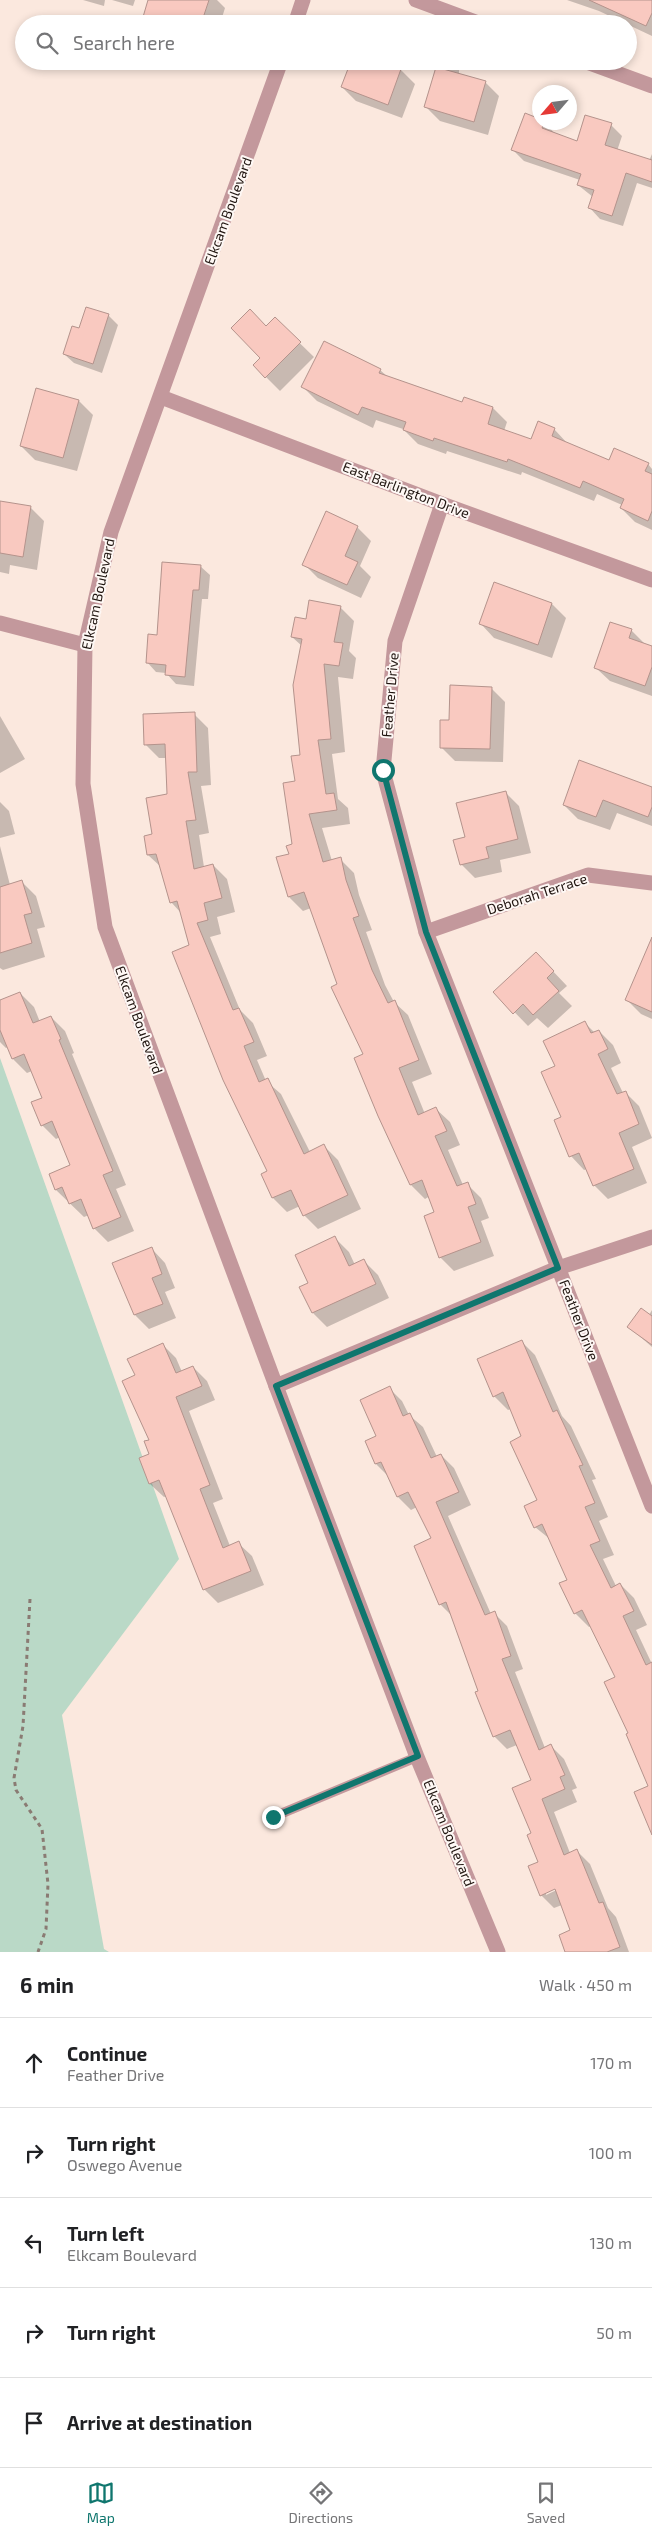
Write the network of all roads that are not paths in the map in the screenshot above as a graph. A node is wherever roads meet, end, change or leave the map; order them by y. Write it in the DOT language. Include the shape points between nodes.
graph roads {
  1 [pos="303,0"];
  2 [pos="416,0"];
  3 [pos="298,15"];
  4 [pos="457,15"];
  5 [pos="278,70"];
  6 [pos="608,70"];
  7 [pos="652,86"];
  8 [pos="161,397"];
  9 [pos="442,504"];
  10 [pos="652,580"];
  11 [pos="0,623"];
  12 [pos="85,645"];
  13 [pos="652,883"];
  14 [pos="426,932"];
  15 [pos="652,1237"];
  16 [pos="558,1268"];
  17 [pos="276,1386"];
  18 [pos="652,1506"];
  19 [pos="418,1756"];
  20 [pos="273,1817"];
  21 [pos="498,1952"];
  1 -- 3 [label="street"];
  2 -- 4 [label="street"];
  5 -- 8 [label="street, Elkcam Boulevard"];
  6 -- 7 [label="street"];
  8 -- 9 [label="street, East Barlington Drive"];
  8 -- 12 [label="street, Elkcam Boulevard" via="111,532"];
  9 -- 10 [label="street, East Barlington Drive"];
  9 -- 14 [label="street, Feather Drive" via="395,641 383,770"];
  11 -- 12 [label="street"];
  12 -- 17 [label="street, Elkcam Boulevard" via="83,784 105,927"];
  13 -- 14 [label="street, Deborah Terrace" via="588,875"];
  14 -- 16 [label="street, Feather Drive"];
  15 -- 16 [label="street"];
  16 -- 17 [label="street"];
  16 -- 18 [label="street, Feather Drive"];
  17 -- 19 [label="street, Elkcam Boulevard"];
  19 -- 20 [label="lane"];
  19 -- 21 [label="street, Elkcam Boulevard"];
}
